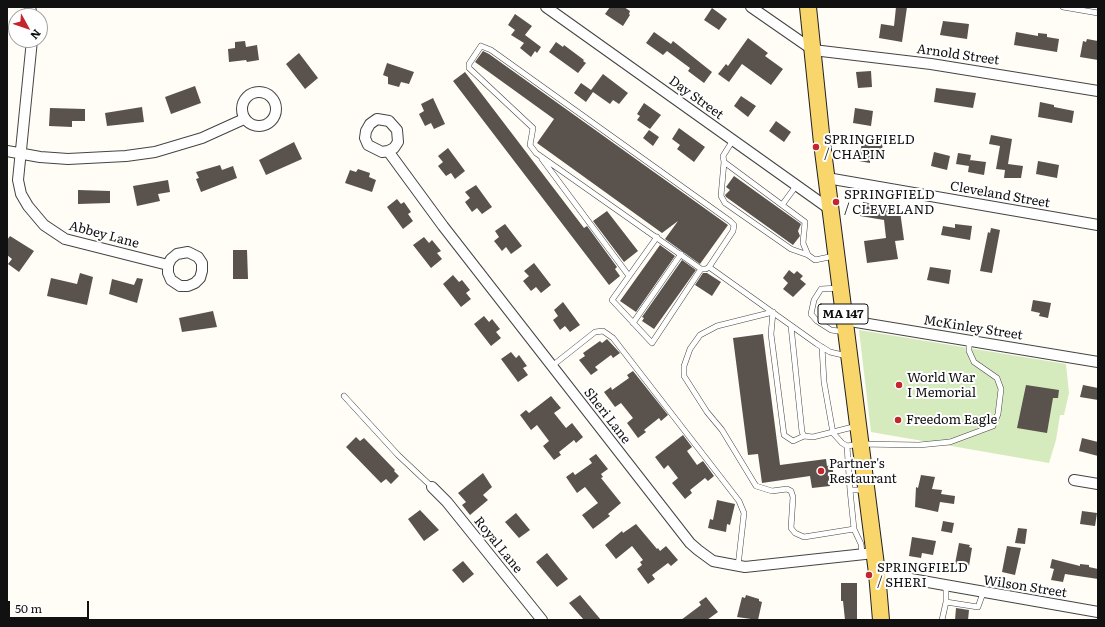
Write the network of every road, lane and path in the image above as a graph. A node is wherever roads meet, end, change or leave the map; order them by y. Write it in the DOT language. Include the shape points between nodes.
graph roads {
  1 [pos="546,7"];
  2 [pos="751,7"];
  3 [pos="808,7"];
  4 [pos="1063,7"];
  5 [pos="1098,13"];
  6 [pos="31,48"];
  7 [pos="813,50"];
  8 [pos="1098,91"];
  9 [pos="244,119"];
  10 [pos="733,140"];
  11 [pos="7,151"];
  12 [pos="388,151"];
  13 [pos="20,154"];
  14 [pos="539,155"];
  15 [pos="724,162"];
  16 [pos="827,178"];
  17 [pos="796,186"];
  18 [pos="782,205"];
  19 [pos="831,210"];
  20 [pos="1098,225"];
  21 [pos="657,237"];
  22 [pos="681,254"];
  23 [pos="808,255"];
  24 [pos="836,255"];
  25 [pos="168,265"];
  26 [pos="709,267"];
  27 [pos="701,269"];
  28 [pos="629,276"];
  29 [pos="840,288"];
  30 [pos="773,312"];
  31 [pos="633,323"];
  32 [pos="791,326"];
  33 [pos="845,326"];
  34 [pos="968,340"];
  35 [pos="822,347"];
  36 [pos="849,356"];
  37 [pos="1098,362"];
  38 [pos="552,366"];
  39 [pos="344,396"];
  40 [pos="858,426"];
  41 [pos="833,433"];
  42 [pos="804,436"];
  43 [pos="854,445"];
  44 [pos="1074,480"];
  45 [pos="1098,484"];
  46 [pos="432,487"];
  47 [pos="850,490"];
  48 [pos="866,490"];
  49 [pos="854,529"];
  50 [pos="868,554"];
  51 [pos="738,566"];
  52 [pos="877,573"];
  53 [pos="946,586"];
  54 [pos="983,593"];
  55 [pos="946,602"];
  56 [pos="1098,612"];
  57 [pos="542,620"];
  58 [pos="881,620"];
  59 [pos="942,620"];
  1 -- 10 [label="street, Day Street"];
  2 -- 7 [label="street"];
  3 -- 7 [label="main road, MA 147"];
  4 -- 5 [label="lane"];
  6 -- 13 [label="street, Abbey Lane"];
  7 -- 8 [label="street, Arnold Street" via="931,64"];
  7 -- 16 [label="main road, MA 147"];
  9 -- 13 [label="street" via="202,138 155,152 68,159"];
  10 -- 15 [label="lane" via="723,156"];
  10 -- 17 [label="street, Day Street"];
  11 -- 13 [label="street"];
  12 -- 38 [label="street, Sheri Lane"];
  13 -- 25 [label="street, Abbey Lane" via="18,180 21,194 31,212 49,229 72,241"];
  14 -- 21 [label="lane"];
  14 -- 26 [label="lane" via="530,145 533,128 468,68 481,46 491,50 730,221 734,225 733,231"];
  14 -- 28 [label="lane"];
  15 -- 18 [label="lane"];
  15 -- 23 [label="lane" via="721,196 725,203 791,249"];
  16 -- 19 [label="main road, MA 147"];
  16 -- 20 [label="street, Cleveland Street"];
  17 -- 18 [label="lane"];
  17 -- 19 [label="street, Day Street"];
  18 -- 23 [label="lane" via="805,222 803,242"];
  19 -- 24 [label="main road, MA 147"];
  21 -- 22 [label="lane"];
  21 -- 28 [label="lane"];
  22 -- 27 [label="lane"];
  22 -- 31 [label="lane"];
  23 -- 24 [label="lane" via="816,260"];
  24 -- 29 [label="main road, MA 147"];
  26 -- 27 [label="lane"];
  26 -- 30 [label="lane"];
  27 -- 31 [label="lane" via="652,343"];
  28 -- 31 [label="lane" via="612,300"];
  29 -- 33 [label="main road, MA 147"];
  29 -- 33 [label="lane" via="821,289 814,300 811,314 831,330"];
  30 -- 32 [label="lane"];
  30 -- 42 [label="lane" via="771,334 784,435 793,441"];
  30 -- 49 [label="lane" via="717,326 700,335 690,349 684,366 684,376 722,430 756,486 772,491 791,491 791,528 795,533 804,537"];
  32 -- 35 [label="lane"];
  32 -- 42 [label="lane"];
  33 -- 34 [label="street, McKinley Street"];
  33 -- 36 [label="main road, MA 147"];
  34 -- 37 [label="street, McKinley Street"];
  34 -- 43 [label="lane" via="969,352 974,362 997,378 1001,390 998,414 993,426 950,442 919,445"];
  35 -- 36 [label="lane" via="830,352"];
  35 -- 41 [label="lane" via="824,382"];
  36 -- 40 [label="main road, MA 147"];
  38 -- 51 [label="street, Sheri Lane" via="690,543 712,561"];
  38 -- 51 [label="lane" via="595,332 603,331 613,338 738,501 744,513"];
  39 -- 46 [label="lane" via="398,455"];
  40 -- 41 [label="lane"];
  40 -- 43 [label="main road, MA 147"];
  41 -- 42 [label="lane"];
  41 -- 43 [label="lane" via="842,443"];
  43 -- 47 [label="lane"];
  43 -- 48 [label="main road, MA 147"];
  44 -- 45 [label="street"];
  46 -- 57 [label="street, Royal Lane"];
  47 -- 48 [label="lane"];
  47 -- 49 [label="lane"];
  48 -- 50 [label="main road, MA 147"];
  49 -- 50 [label="lane"];
  50 -- 51 [label="street, Sheri Lane" via="760,566"];
  50 -- 52 [label="main road, MA 147"];
  52 -- 53 [label="street, Wilson Street"];
  52 -- 58 [label="main road, MA 147"];
  53 -- 54 [label="street, Wilson Street"];
  53 -- 55 [label="lane"];
  54 -- 55 [label="lane" via="978,607"];
  54 -- 56 [label="street, Wilson Street"];
  55 -- 59 [label="lane"];
}
